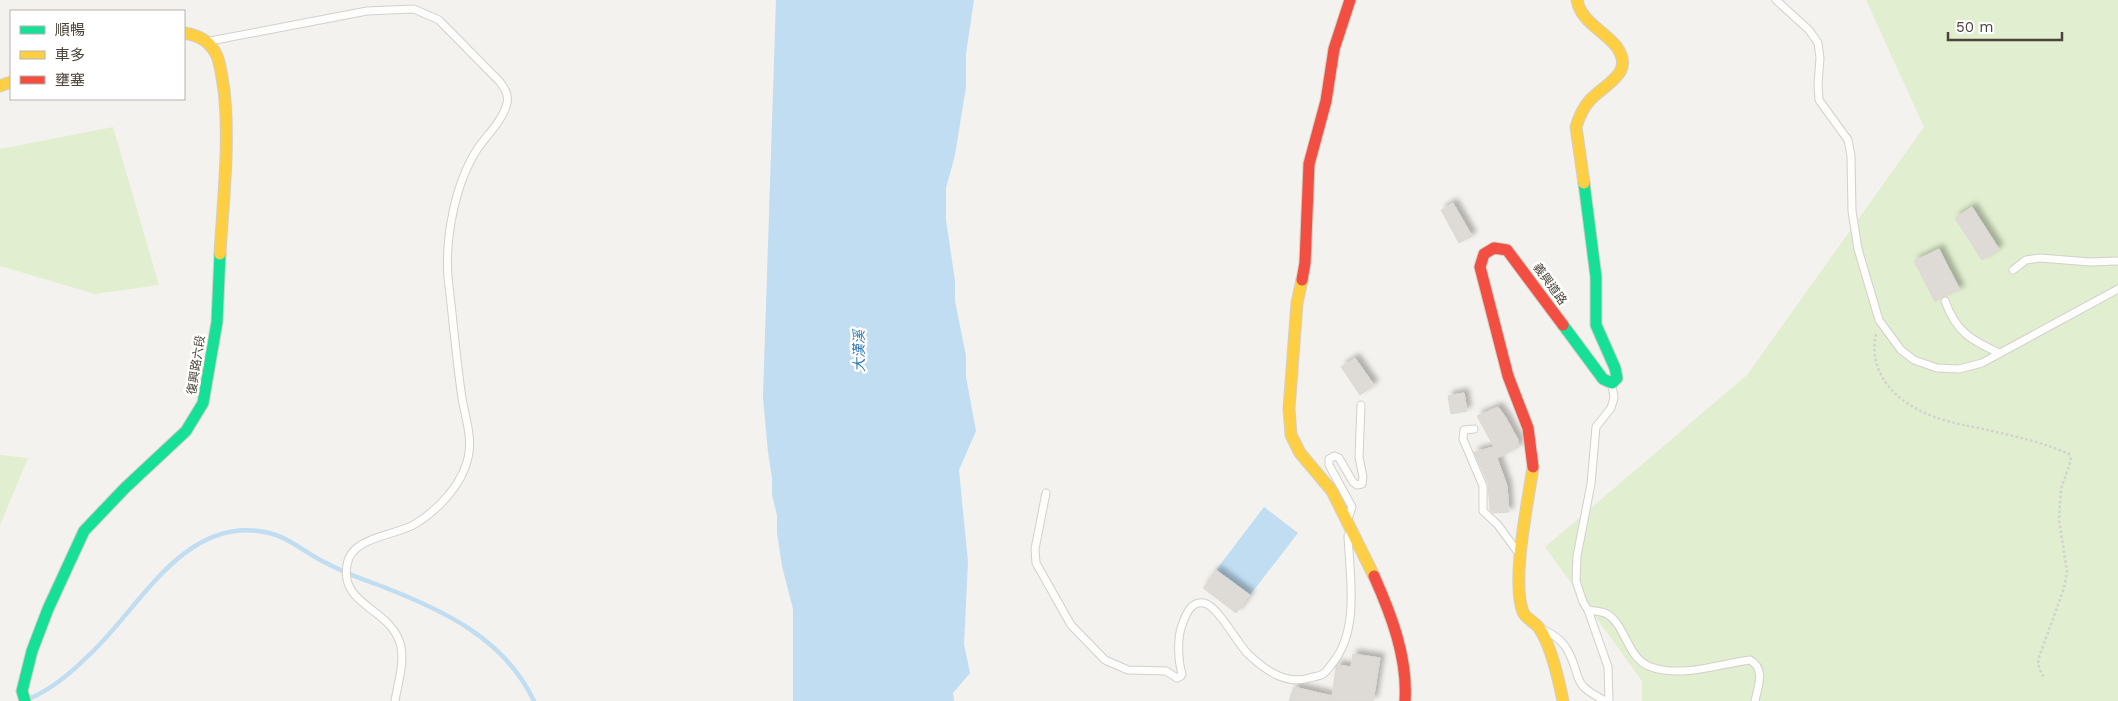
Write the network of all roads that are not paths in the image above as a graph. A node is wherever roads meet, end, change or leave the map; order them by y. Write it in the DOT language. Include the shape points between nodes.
graph roads {
  1 [pos="1350,0"];
  2 [pos="1576,0"];
  3 [pos="1776,0"];
  4 [pos="185,33"];
  5 [pos="207,42"];
  6 [pos="2118,262"];
  7 [pos="2013,270"];
  8 [pos="2118,289"];
  9 [pos="1945,301"];
  10 [pos="1999,353"];
  11 [pos="1612,383"];
  12 [pos="1361,405"];
  13 [pos="1474,429"];
  14 [pos="1046,493"];
  15 [pos="1348,520"];
  16 [pos="1520,555"];
  17 [pos="1588,610"];
  18 [pos="1539,628"];
  19 [pos="23,696"];
  20 [pos="395,701"];
  21 [pos="1406,701"];
  22 [pos="1563,701"];
  23 [pos="1607,701"];
  24 [pos="1755,701"];
  1 -- 15 [label="street" via="1334,49 1326,101 1309,164 1304,264 1297,303 1289,409 1291,435 1300,453 1332,491"];
  2 -- 11 [label="street" via="1581,13 1621,52 1624,64 1618,77 1584,105 1576,127 1596,277 1596,325 1615,368 1617,378"];
  3 -- 10 [label="lane" via="1809,30 1818,43 1819,100 1848,140 1852,211 1858,249 1879,320 1901,350 1914,360 1937,368 1959,369 1982,363"];
  4 -- 5 [label="street"];
  5 -- 19 [label="street, 復興路六段" via="216,55 222,76 227,117 217,322 203,403 186,431 84,532 32,651"];
  5 -- 20 [label="lane" via="367,11 414,9 439,20 507,92 508,102 503,114 469,165 449,234 448,278 469,437 469,456 463,474 444,500 414,525 362,545 351,554 347,564 346,580 352,593 390,624 398,638 402,653"];
  6 -- 7 [label="lane" via="2040,258 2026,260"];
  8 -- 10 [label="lane"];
  9 -- 10 [label="lane" via="1958,328 1970,339"];
  11 -- 16 [label="street, 義興道路" via="1603,379 1507,250 1494,248 1484,254 1480,268 1484,289 1508,376 1528,428 1533,464"];
  11 -- 17 [label="lane" via="1614,398 1596,427 1591,484 1577,556 1576,581"];
  12 -- 15 [label="lane" via="1359,457 1362,484 1353,482 1339,458 1329,459 1329,465 1352,507"];
  13 -- 16 [label="lane" via="1464,430 1463,440 1482,486 1483,511"];
  14 -- 15 [label="lane" via="1035,549 1036,563 1071,625 1105,660 1128,670 1166,671 1177,678 1182,674 1180,632 1188,610 1194,604 1204,603 1214,608 1246,652 1269,672 1303,680 1324,674 1346,639 1351,595"];
  15 -- 21 [label="street" via="1386,603 1400,649"];
  16 -- 18 [label="street, 義興道路" via="1519,598 1524,614"];
  17 -- 23 [label="lane" via="1607,662"];
  17 -- 24 [label="lane" via="1606,613 1613,619 1637,658 1649,667 1685,671 1750,660 1760,670"];
  18 -- 22 [label="street, 義興道路" via="1557,672"];
  18 -- 23 [label="lane" via="1563,642 1582,685"];
}
